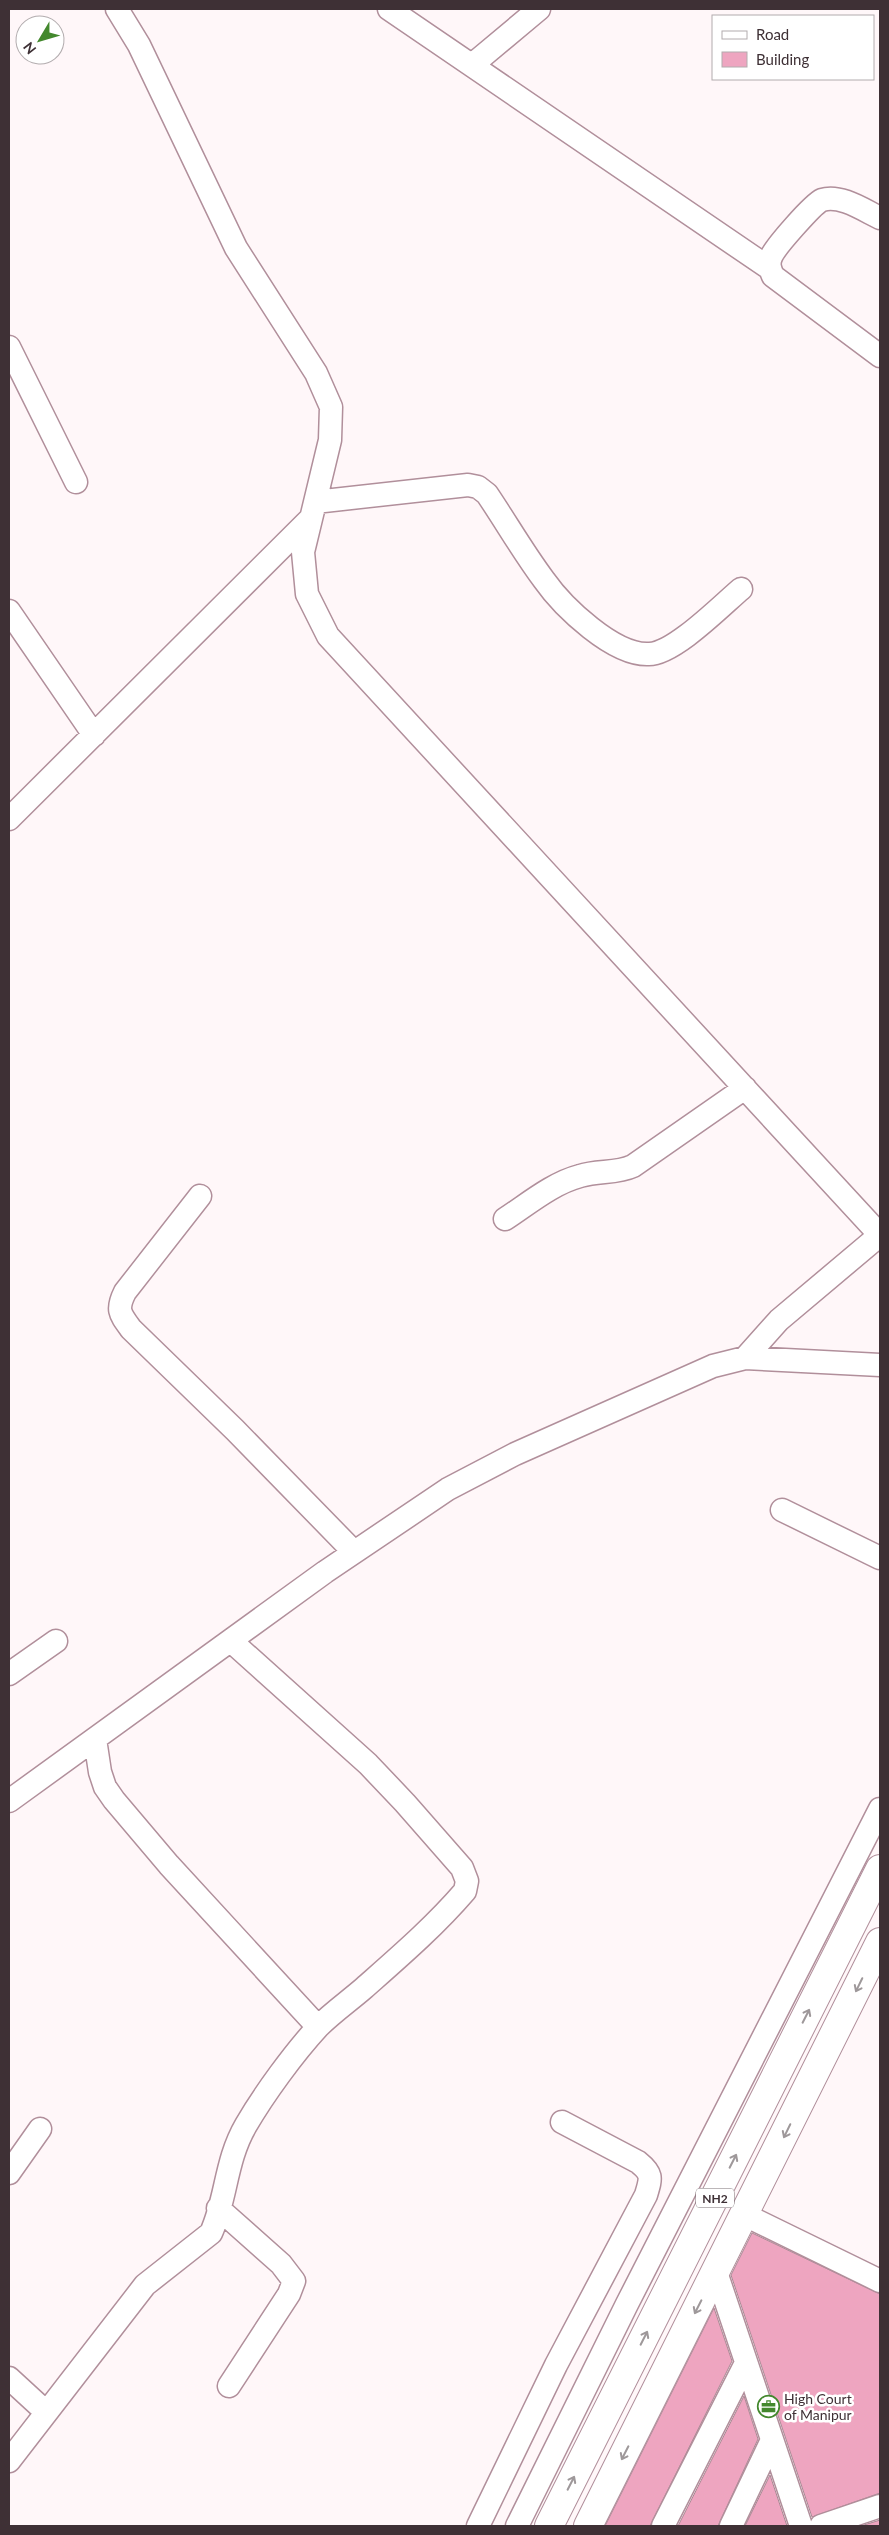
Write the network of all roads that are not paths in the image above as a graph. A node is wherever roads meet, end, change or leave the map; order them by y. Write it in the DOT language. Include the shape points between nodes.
graph roads {
  1 [pos="119,9"];
  2 [pos="389,9"];
  3 [pos="539,9"];
  4 [pos="472,65"];
  5 [pos="880,218"];
  6 [pos="769,268"];
  7 [pos="9,347"];
  8 [pos="880,356"];
  9 [pos="76,482"];
  10 [pos="313,510"];
  11 [pos="741,589"];
  12 [pos="9,611"];
  13 [pos="94,735"];
  14 [pos="9,819"];
  15 [pos="745,1088"];
  16 [pos="200,1196"];
  17 [pos="505,1218"];
  18 [pos="880,1235"];
  19 [pos="745,1358"];
  20 [pos="880,1365"];
  21 [pos="782,1510"];
  22 [pos="354,1552"];
  23 [pos="880,1558"];
  24 [pos="230,1640"];
  25 [pos="56,1641"];
  26 [pos="9,1674"];
  27 [pos="94,1739"];
  28 [pos="9,1801"];
  29 [pos="880,1809"];
  30 [pos="880,1869"];
  31 [pos="880,1942"];
  32 [pos="318,2027"];
  33 [pos="562,2122"];
  34 [pos="40,2129"];
  35 [pos="9,2173"];
  36 [pos="218,2208"];
  37 [pos="745,2215"];
  38 [pos="716,2272"];
  39 [pos="880,2281"];
  40 [pos="746,2363"];
  41 [pos="9,2378"];
  42 [pos="230,2386"];
  43 [pos="46,2412"];
  44 [pos="772,2440"];
  45 [pos="9,2462"];
  46 [pos="880,2506"];
  47 [pos="478,2526"];
  48 [pos="518,2526"];
  49 [pos="549,2526"];
  50 [pos="588,2526"];
  51 [pos="663,2526"];
  52 [pos="731,2526"];
  53 [pos="801,2526"];
  54 [pos="821,2526"];
  1 -- 10 [label="street" via="236,248 316,373 331,407 330,440"];
  2 -- 4 [label="street"];
  3 -- 4 [label="street"];
  4 -- 6 [label="street"];
  5 -- 6 [label="street" via="836,199 822,200 810,208 771,257"];
  6 -- 8 [label="street" via="773,276"];
  7 -- 9 [label="street"];
  10 -- 11 [label="street" via="468,485 478,487 487,494 544,580 569,609 608,640 631,651 650,654 667,649"];
  10 -- 13 [label="street"];
  10 -- 15 [label="street" via="303,552 307,594 328,636"];
  12 -- 13 [label="street"];
  13 -- 14 [label="street"];
  15 -- 17 [label="street" via="633,1166 623,1171 568,1179"];
  15 -- 18 [label="street"];
  16 -- 22 [label="street" via="125,1292 119,1304 121,1315 131,1329"];
  18 -- 19 [label="street" via="779,1320"];
  19 -- 20 [label="street"];
  19 -- 22 [label="street" via="713,1366 515,1454 448,1489"];
  21 -- 23 [label="street"];
  22 -- 24 [label="street"];
  24 -- 27 [label="street"];
  24 -- 32 [label="street" via="393,1790 462,1868 467,1881 466,1891 417,1942"];
  25 -- 26 [label="street"];
  27 -- 28 [label="street"];
  27 -- 32 [label="street" via="100,1772 114,1800 169,1865"];
  29 -- 48 [label="street" via="627,2304"];
  49 -- 30 [label="highway, NH2, one-way"];
  31 -- 37 [label="highway, NH2, one-way"];
  32 -- 36 [label="street" via="246,2125 228,2167"];
  33 -- 47 [label="street" via="638,2162 648,2170 651,2180 646,2196 556,2365"];
  34 -- 35 [label="street"];
  36 -- 42 [label="street" via="281,2264 294,2281"];
  36 -- 43 [label="street" via="211,2233 145,2285"];
  37 -- 38 [label="highway, NH2"];
  37 -- 39 [label="street"];
  38 -- 40 [label="street"];
  38 -- 50 [label="highway, NH2, one-way"];
  40 -- 44 [label="street"];
  40 -- 51 [label="street"];
  41 -- 43 [label="street"];
  43 -- 45 [label="street"];
  44 -- 52 [label="street"];
  44 -- 53 [label="street"];
  46 -- 54 [label="street"];
}
